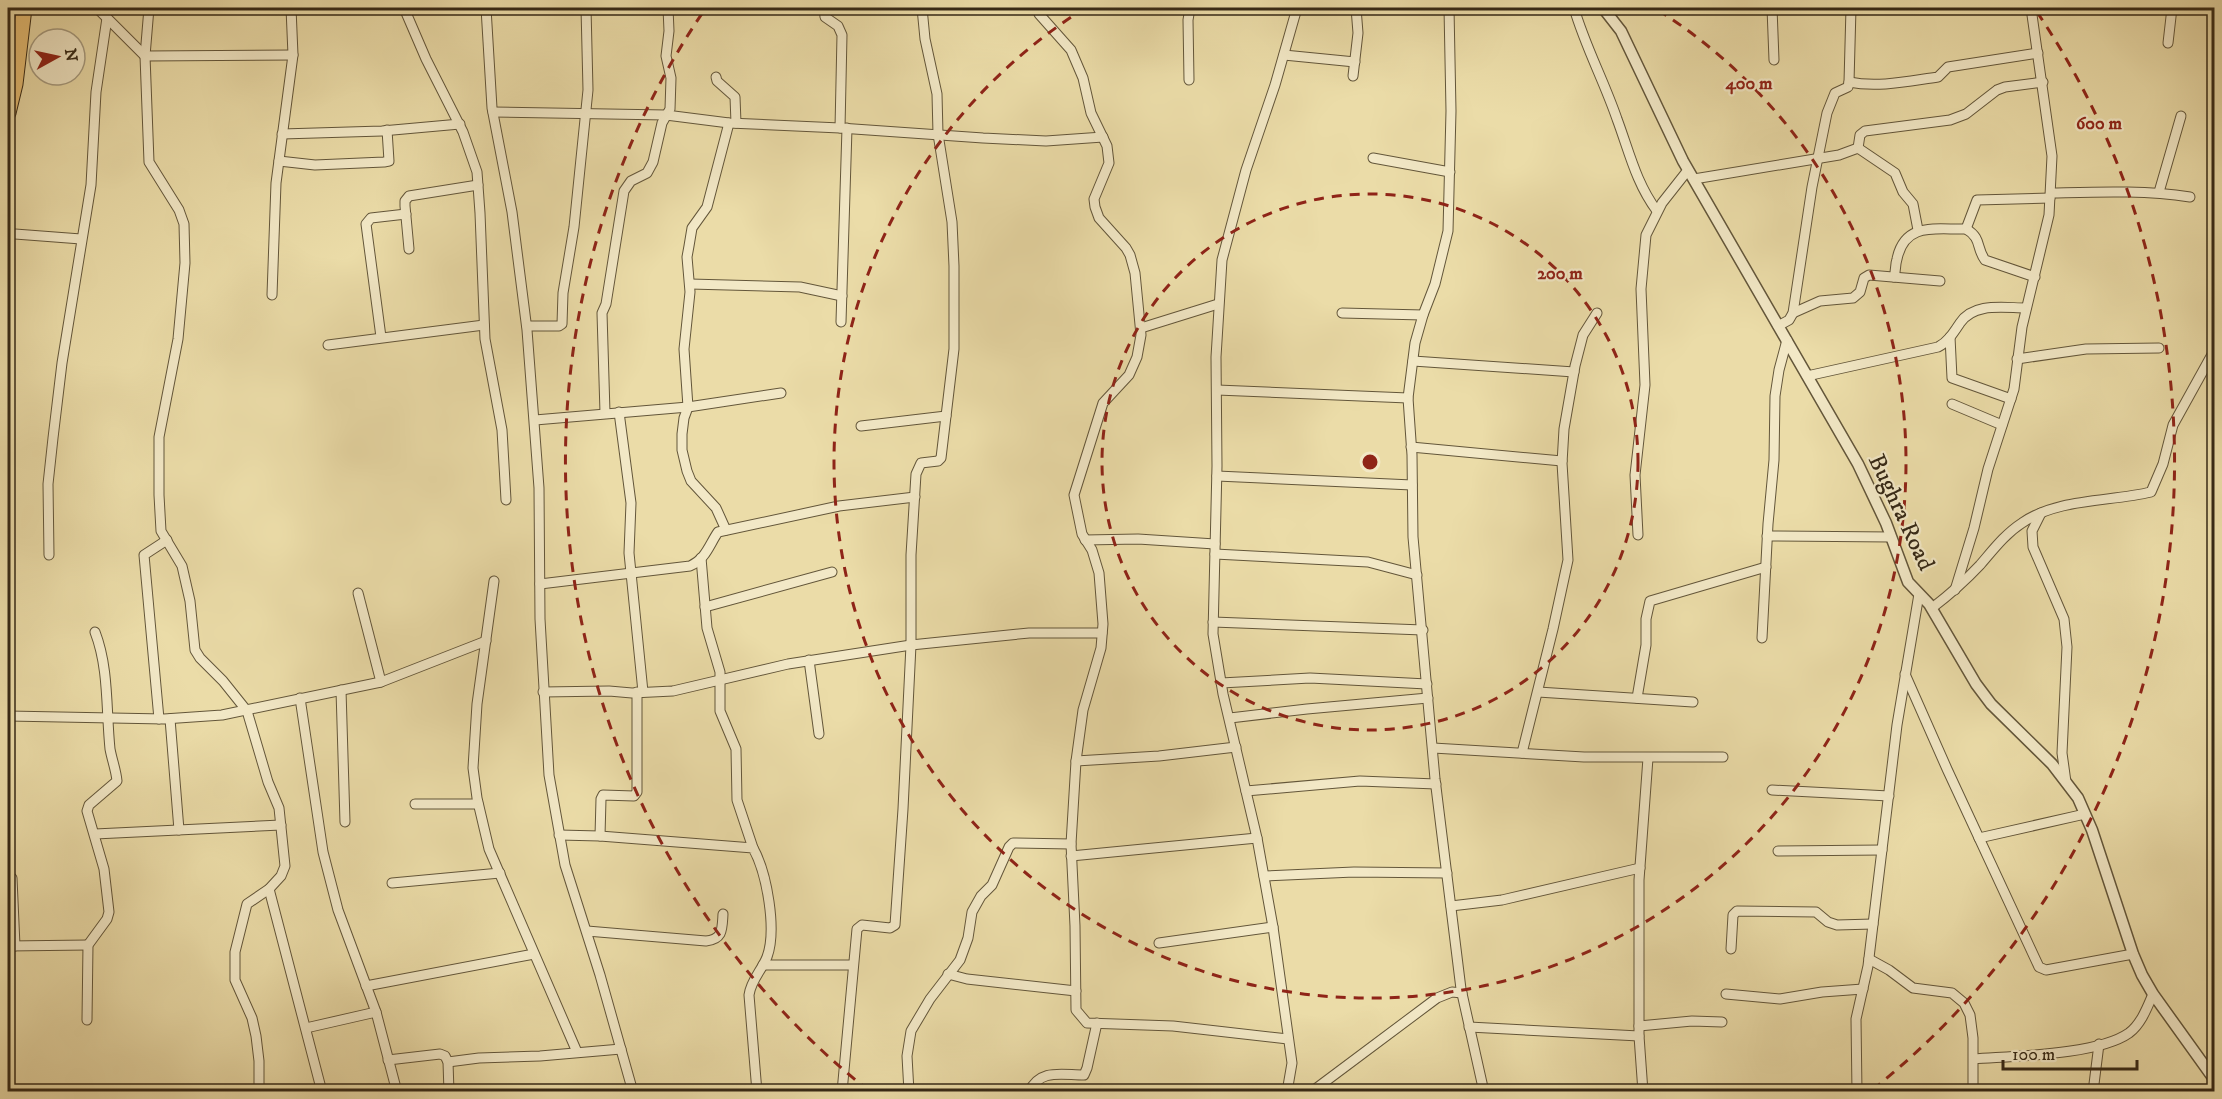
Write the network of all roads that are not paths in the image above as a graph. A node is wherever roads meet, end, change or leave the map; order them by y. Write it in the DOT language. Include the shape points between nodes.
graph roads {
  1 [pos="24,8"];
  2 [pos="97,8"];
  3 [pos="149,8"];
  4 [pos="291,8"];
  5 [pos="404,8"];
  6 [pos="486,8"];
  7 [pos="586,8"];
  8 [pos="668,8"];
  9 [pos="824,8"];
  10 [pos="922,8"];
  11 [pos="1039,8"];
  12 [pos="1190,8"];
  13 [pos="1297,8"];
  14 [pos="1356,8"];
  15 [pos="1449,8"];
  16 [pos="1574,8"];
  17 [pos="1603,8"];
  18 [pos="1772,8"];
  19 [pos="1851,8"];
  20 [pos="2031,8"];
  21 [pos="2172,8"];
  22 [pos="107,18"];
  23 [pos="2168,43"];
  24 [pos="2038,54"];
  25 [pos="293,55"];
  26 [pos="1284,55"];
  27 [pos="145,56"];
  28 [pos="1774,60"];
  29 [pos="1355,62"];
  30 [pos="1353,76"];
  31 [pos="716,77"];
  32 [pos="1189,80"];
  33 [pos="1849,82"];
  34 [pos="2043,82"];
  35 [pos="493,112"];
  36 [pos="585,112"];
  37 [pos="8,113"];
  38 [pos="666,115"];
  39 [pos="2181,116"];
  40 [pos="732,123"];
  41 [pos="460,124"];
  42 [pos="844,128"];
  43 [pos="387,130"];
  44 [pos="282,134"];
  45 [pos="938,134"];
  46 [pos="1103,137"];
  47 [pos="1858,148"];
  48 [pos="1373,158"];
  49 [pos="1818,158"];
  50 [pos="279,160"];
  51 [pos="1450,172"];
  52 [pos="1691,175"];
  53 [pos="478,184"];
  54 [pos="2160,192"];
  55 [pos="2051,196"];
  56 [pos="2190,197"];
  57 [pos="1657,211"];
  58 [pos="406,214"];
  59 [pos="1966,229"];
  60 [pos="1918,230"];
  61 [pos="15,234"];
  62 [pos="81,239"];
  63 [pos="409,249"];
  64 [pos="1894,277"];
  65 [pos="2035,277"];
  66 [pos="1940,281"];
  67 [pos="690,284"];
  68 [pos="272,295"];
  69 [pos="842,296"];
  70 [pos="1218,304"];
  71 [pos="2026,308"];
  72 [pos="1342,313"];
  73 [pos="1597,313"];
  74 [pos="1793,313"];
  75 [pos="1423,315"];
  76 [pos="841,322"];
  77 [pos="484,324"];
  78 [pos="527,326"];
  79 [pos="1778,326"];
  80 [pos="1141,327"];
  81 [pos="381,337"];
  82 [pos="1950,337"];
  83 [pos="1787,340"];
  84 [pos="328,345"];
  85 [pos="2159,348"];
  86 [pos="2214,351"];
  87 [pos="2017,359"];
  88 [pos="1413,361"];
  89 [pos="1574,372"];
  90 [pos="1807,376"];
  91 [pos="1217,390"];
  92 [pos="781,393"];
  93 [pos="1408,398"];
  94 [pos="2011,399"];
  95 [pos="1952,404"];
  96 [pos="688,407"];
  97 [pos="619,412"];
  98 [pos="605,413"];
  99 [pos="946,416"];
  100 [pos="534,420"];
  101 [pos="2002,424"];
  102 [pos="861,426"];
  103 [pos="1411,447"];
  104 [pos="1562,461"];
  105 [pos="1217,476"];
  106 [pos="1412,485"];
  107 [pos="915,497"];
  108 [pos="506,500"];
  109 [pos="2041,513"];
  110 [pos="726,530"];
  111 [pos="1638,535"];
  112 [pos="1767,536"];
  113 [pos="1891,537"];
  114 [pos="167,540"];
  115 [pos="1085,540"];
  116 [pos="1215,544"];
  117 [pos="1215,554"];
  118 [pos="49,555"];
  119 [pos="701,558"];
  120 [pos="1766,567"];
  121 [pos="632,572"];
  122 [pos="832,572"];
  123 [pos="1417,575"];
  124 [pos="494,581"];
  125 [pos="540,584"];
  126 [pos="1954,590"];
  127 [pos="358,593"];
  128 [pos="1919,594"];
  129 [pos="705,607"];
  130 [pos="1932,608"];
  131 [pos="1213,622"];
  132 [pos="1423,630"];
  133 [pos="95,632"];
  134 [pos="1102,633"];
  135 [pos="1762,638"];
  136 [pos="486,641"];
  137 [pos="911,645"];
  138 [pos="809,660"];
  139 [pos="1905,674"];
  140 [pos="720,679"];
  141 [pos="381,682"];
  142 [pos="1221,683"];
  143 [pos="1427,684"];
  144 [pos="341,690"];
  145 [pos="543,692"];
  146 [pos="640,692"];
  147 [pos="1538,692"];
  148 [pos="300,698"];
  149 [pos="1428,698"];
  150 [pos="1637,698"];
  151 [pos="1693,702"];
  152 [pos="247,711"];
  153 [pos="8,716"];
  154 [pos="108,718"];
  155 [pos="1230,718"];
  156 [pos="159,719"];
  157 [pos="170,719"];
  158 [pos="819,734"];
  159 [pos="1236,747"];
  160 [pos="1433,748"];
  161 [pos="1522,753"];
  162 [pos="1723,757"];
  163 [pos="1648,758"];
  164 [pos="1076,761"];
  165 [pos="2066,782"];
  166 [pos="1436,784"];
  167 [pos="8,785"];
  168 [pos="1772,790"];
  169 [pos="1246,791"];
  170 [pos="1888,796"];
  171 [pos="415,804"];
  172 [pos="478,804"];
  173 [pos="2085,814"];
  174 [pos="345,822"];
  175 [pos="281,825"];
  176 [pos="180,830"];
  177 [pos="95,834"];
  178 [pos="559,835"];
  179 [pos="600,836"];
  180 [pos="1257,838"];
  181 [pos="1979,838"];
  182 [pos="1071,844"];
  183 [pos="753,848"];
  184 [pos="1882,850"];
  185 [pos="1778,851"];
  186 [pos="1071,856"];
  187 [pos="1640,868"];
  188 [pos="500,873"];
  189 [pos="1447,873"];
  190 [pos="1264,876"];
  191 [pos="12,878"];
  192 [pos="392,883"];
  193 [pos="269,889"];
  194 [pos="1451,906"];
  195 [pos="723,914"];
  196 [pos="1873,924"];
  197 [pos="1273,927"];
  198 [pos="587,931"];
  199 [pos="1159,943"];
  200 [pos="88,945"];
  201 [pos="11,946"];
  202 [pos="1731,949"];
  203 [pos="534,954"];
  204 [pos="2133,954"];
  205 [pos="1869,959"];
  206 [pos="762,965"];
  207 [pos="853,965"];
  208 [pos="948,974"];
  209 [pos="366,986"];
  210 [pos="1863,989"];
  211 [pos="1076,991"];
  212 [pos="1462,993"];
  213 [pos="1726,994"];
  214 [pos="2153,994"];
  215 [pos="376,1012"];
  216 [pos="87,1020"];
  217 [pos="1722,1022"];
  218 [pos="1097,1023"];
  219 [pos="1639,1026"];
  220 [pos="1469,1027"];
  221 [pos="306,1028"];
  222 [pos="1639,1036"];
  223 [pos="1288,1039"];
  224 [pos="2099,1044"];
  225 [pos="621,1049"];
  226 [pos="577,1052"];
  227 [pos="1974,1059"];
  228 [pos="388,1060"];
  229 [pos="448,1062"];
  230 [pos="2214,1079"];
  231 [pos="1288,1091"];
  232 [pos="257,1092"];
  233 [pos="322,1092"];
  234 [pos="397,1092"];
  235 [pos="449,1092"];
  236 [pos="633,1092"];
  237 [pos="757,1092"];
  238 [pos="842,1092"];
  239 [pos="909,1092"];
  240 [pos="1029,1092"];
  241 [pos="1484,1092"];
  242 [pos="1642,1092"];
  243 [pos="1857,1092"];
  244 [pos="1973,1092"];
  245 [pos="2093,1092"];
  1 -- 37 [label="highway"];
  2 -- 22 [label="street"];
  3 -- 27 [label="street"];
  4 -- 25 [label="street"];
  5 -- 41 [label="street"];
  6 -- 35 [label="street"];
  7 -- 36 [label="street"];
  8 -- 38 [label="street" via="666,56 671,78 670,109"];
  9 -- 42 [label="street" via="825,17 838,26 842,35"];
  10 -- 45 [label="street" via="937,94"];
  11 -- 46 [label="street" via="1039,14 1071,50"];
  12 -- 32 [label="street"];
  13 -- 26 [label="street"];
  14 -- 29 [label="street"];
  15 -- 51 [label="street"];
  16 -- 57 [label="street" via="1636,176"];
  17 -- 52 [label="street, Bughra Road" via="1621,31"];
  18 -- 28 [label="street"];
  19 -- 33 [label="street"];
  20 -- 24 [label="street"];
  21 -- 23 [label="street"];
  22 -- 27 [label="street"];
  22 -- 62 [label="street" via="96,92 91,186"];
  24 -- 33 [label="street" via="1948,67 1938,77 1889,83"];
  24 -- 34 [label="street"];
  25 -- 27 [label="street"];
  25 -- 44 [label="street"];
  26 -- 29 [label="street"];
  26 -- 70 [label="street" via="1246,170 1222,260"];
  27 -- 114 [label="street" via="149,162 184,224 185,263 178,339 159,437 161,531"];
  29 -- 30 [label="street"];
  31 -- 40 [label="street" via="735,98"];
  33 -- 49 [label="street" via="1832,98"];
  34 -- 47 [label="street" via="1997,90 1966,114 1950,120 1865,131 1860,135"];
  34 -- 55 [label="street" via="2052,156"];
  35 -- 36 [label="street"];
  35 -- 78 [label="street" via="512,212"];
  36 -- 38 [label="street"];
  36 -- 78 [label="street" via="562,324"];
  38 -- 40 [label="street"];
  38 -- 98 [label="street" via="650,168 624,191 602,313"];
  39 -- 54 [label="street"];
  40 -- 42 [label="street"];
  40 -- 67 [label="street" via="707,207 692,228 687,257"];
  41 -- 43 [label="street"];
  41 -- 53 [label="street"];
  42 -- 45 [label="street"];
  42 -- 69 [label="street"];
  43 -- 44 [label="street"];
  43 -- 50 [label="street" via="389,161 315,165"];
  44 -- 50 [label="street"];
  45 -- 46 [label="street" via="1046,141"];
  45 -- 99 [label="street" via="952,222 955,294 954,349"];
  46 -- 80 [label="street" via="1109,163 1094,199 1095,207 1099,218 1130,255"];
  47 -- 49 [label="street"];
  47 -- 60 [label="street" via="1895,173 1912,204"];
  48 -- 51 [label="street"];
  49 -- 52 [label="street"];
  49 -- 74 [label="street"];
  50 -- 68 [label="street"];
  51 -- 75 [label="street" via="1448,231"];
  52 -- 57 [label="street"];
  52 -- 79 [label="street, Bughra Road"];
  53 -- 58 [label="street" via="410,196 405,201"];
  53 -- 77 [label="street"];
  54 -- 55 [label="street"];
  54 -- 56 [label="street"];
  55 -- 59 [label="street" via="1977,200"];
  55 -- 65 [label="street"];
  57 -- 111 [label="street" via="1646,235 1641,273 1645,385 1635,475"];
  58 -- 63 [label="street"];
  58 -- 81 [label="street" via="371,218 366,224"];
  59 -- 60 [label="street"];
  59 -- 65 [label="street" via="1978,239 1985,260"];
  60 -- 64 [label="street" via="1909,236 1898,255"];
  61 -- 62 [label="street"];
  62 -- 118 [label="street" via="48,484"];
  64 -- 66 [label="street"];
  64 -- 74 [label="street" via="1869,275 1853,298 1820,301"];
  65 -- 71 [label="street"];
  67 -- 69 [label="street" via="800,287"];
  67 -- 96 [label="street" via="684,349"];
  69 -- 76 [label="street"];
  70 -- 80 [label="street"];
  70 -- 91 [label="street"];
  71 -- 82 [label="street" via="1976,309"];
  71 -- 87 [label="street"];
  72 -- 75 [label="street"];
  73 -- 89 [label="street" via="1584,335"];
  74 -- 79 [label="street"];
  75 -- 88 [label="street"];
  77 -- 81 [label="street"];
  77 -- 108 [label="street" via="502,430"];
  78 -- 100 [label="street"];
  79 -- 83 [label="street, Bughra Road"];
  80 -- 115 [label="street" via="1137,357 1129,375 1103,403 1074,495"];
  81 -- 84 [label="street"];
  82 -- 90 [label="street" via="1931,349"];
  82 -- 94 [label="street" via="1952,378"];
  83 -- 90 [label="street, Bughra Road"];
  83 -- 112 [label="street" via="1775,396"];
  85 -- 87 [label="street" via="2086,349"];
  86 -- 109 [label="street" via="2173,425 2151,492"];
  87 -- 94 [label="street"];
  88 -- 89 [label="street"];
  88 -- 93 [label="street"];
  89 -- 104 [label="street"];
  90 -- 113 [label="street, Bughra Road" via="1858,464"];
  91 -- 93 [label="street"];
  91 -- 105 [label="street"];
  92 -- 96 [label="street"];
  93 -- 103 [label="street"];
  94 -- 101 [label="street"];
  95 -- 101 [label="street"];
  96 -- 97 [label="street"];
  96 -- 110 [label="street" via="682,434 687,471 691,482 716,508"];
  97 -- 98 [label="street"];
  97 -- 121 [label="street" via="631,503"];
  98 -- 100 [label="street"];
  99 -- 102 [label="street"];
  99 -- 107 [label="street" via="941,458 918,465"];
  100 -- 125 [label="street"];
  101 -- 126 [label="street"];
  103 -- 104 [label="street"];
  103 -- 106 [label="street"];
  104 -- 147 [label="street" via="1568,560"];
  105 -- 106 [label="street"];
  105 -- 116 [label="street"];
  106 -- 123 [label="street"];
  107 -- 110 [label="street" via="839,506"];
  107 -- 137 [label="street"];
  109 -- 126 [label="street" via="2004,537"];
  109 -- 165 [label="street" via="2032,531 2033,548 2064,619 2067,647 2062,753"];
  110 -- 119 [label="street" via="718,532"];
  112 -- 113 [label="street"];
  112 -- 120 [label="street"];
  113 -- 128 [label="street, Bughra Road" via="1904,576"];
  114 -- 152 [label="street" via="182,566 195,650"];
  114 -- 156 [label="street" via="144,555"];
  115 -- 116 [label="street"];
  115 -- 134 [label="street" via="1100,579"];
  116 -- 117 [label="street"];
  117 -- 123 [label="street" via="1368,562"];
  117 -- 131 [label="street"];
  119 -- 121 [label="street" via="690,566"];
  119 -- 129 [label="street"];
  120 -- 135 [label="street"];
  120 -- 150 [label="street" via="1650,601"];
  121 -- 125 [label="street"];
  121 -- 146 [label="street"];
  122 -- 129 [label="street"];
  123 -- 132 [label="street"];
  124 -- 136 [label="street"];
  125 -- 145 [label="street"];
  126 -- 130 [label="street"];
  127 -- 141 [label="street"];
  128 -- 130 [label="street, Bughra Road"];
  128 -- 139 [label="street"];
  129 -- 140 [label="street"];
  130 -- 165 [label="street, Bughra Road" via="1991,705"];
  131 -- 132 [label="street"];
  131 -- 142 [label="street"];
  132 -- 143 [label="street"];
  133 -- 154 [label="street"];
  134 -- 137 [label="street" via="1029,633"];
  134 -- 164 [label="street" via="1083,710"];
  136 -- 141 [label="street"];
  136 -- 172 [label="street" via="473,768"];
  137 -- 138 [label="street"];
  137 -- 207 [label="street" via="895,925 858,926"];
  138 -- 140 [label="street"];
  138 -- 158 [label="street"];
  139 -- 170 [label="street"];
  139 -- 181 [label="street"];
  140 -- 146 [label="street" via="673,691"];
  140 -- 183 [label="street" via="720,711 736,749 737,800"];
  141 -- 144 [label="street"];
  142 -- 143 [label="street" via="1310,678"];
  142 -- 155 [label="street"];
  143 -- 149 [label="street"];
  144 -- 148 [label="street"];
  144 -- 174 [label="street"];
  145 -- 146 [label="street"];
  145 -- 178 [label="street" via="549,775"];
  146 -- 179 [label="street" via="637,792 634,796 603,795"];
  147 -- 150 [label="street"];
  147 -- 161 [label="street"];
  148 -- 152 [label="street"];
  148 -- 209 [label="street" via="323,852 338,910"];
  149 -- 155 [label="street"];
  149 -- 160 [label="street"];
  150 -- 151 [label="street"];
  152 -- 157 [label="street"];
  152 -- 175 [label="street"];
  153 -- 154 [label="street"];
  153 -- 167 [label="street"];
  154 -- 156 [label="street"];
  154 -- 177 [label="street" via="117,781 89,805 88,816"];
  155 -- 159 [label="street"];
  156 -- 157 [label="street"];
  157 -- 176 [label="street"];
  159 -- 164 [label="street"];
  159 -- 169 [label="street"];
  160 -- 161 [label="street"];
  160 -- 166 [label="street"];
  161 -- 163 [label="street"];
  162 -- 163 [label="street"];
  163 -- 187 [label="street"];
  164 -- 182 [label="street"];
  165 -- 173 [label="street, Bughra Road"];
  166 -- 169 [label="street" via="1360,781"];
  166 -- 189 [label="street"];
  168 -- 170 [label="street"];
  169 -- 180 [label="street"];
  170 -- 184 [label="street"];
  171 -- 172 [label="street"];
  172 -- 188 [label="street"];
  173 -- 181 [label="street"];
  173 -- 204 [label="street, Bughra Road"];
  175 -- 176 [label="street"];
  175 -- 193 [label="street" via="285,866"];
  176 -- 177 [label="street"];
  177 -- 200 [label="street" via="109,912"];
  178 -- 179 [label="street"];
  178 -- 198 [label="street"];
  179 -- 183 [label="street"];
  180 -- 186 [label="street"];
  180 -- 190 [label="street"];
  181 -- 204 [label="street" via="2039,967 2046,970"];
  182 -- 186 [label="street"];
  182 -- 208 [label="street" via="1013,843 1009,847 992,885 972,912 965,948"];
  183 -- 206 [label="street" via="770,910 769,949"];
  184 -- 185 [label="street"];
  184 -- 196 [label="street"];
  186 -- 211 [label="street"];
  187 -- 194 [label="street" via="1502,900"];
  187 -- 219 [label="street"];
  188 -- 192 [label="street"];
  188 -- 203 [label="street"];
  189 -- 190 [label="street"];
  189 -- 194 [label="street"];
  190 -- 197 [label="street"];
  191 -- 201 [label="street"];
  193 -- 221 [label="street"];
  193 -- 232 [label="street" via="248,904 233,964 256,1036"];
  194 -- 212 [label="street"];
  195 -- 198 [label="street" via="722,934 706,941"];
  196 -- 202 [label="street" via="1837,925 1816,912 1737,911 1733,915"];
  196 -- 205 [label="street"];
  197 -- 199 [label="street"];
  197 -- 223 [label="street"];
  198 -- 225 [label="street"];
  200 -- 201 [label="street"];
  200 -- 216 [label="street"];
  203 -- 209 [label="street"];
  203 -- 226 [label="street"];
  204 -- 214 [label="street, Bughra Road"];
  205 -- 210 [label="street"];
  205 -- 227 [label="street" via="1913,988 1959,997 1970,1015"];
  206 -- 207 [label="street"];
  206 -- 237 [label="street" via="749,995"];
  207 -- 238 [label="street"];
  208 -- 211 [label="street"];
  208 -- 239 [label="street" via="911,1031 907,1056"];
  209 -- 215 [label="street"];
  210 -- 213 [label="street" via="1780,999"];
  210 -- 243 [label="street" via="1856,1019"];
  211 -- 218 [label="street" via="1079,1015 1087,1023"];
  212 -- 220 [label="street"];
  212 -- 231 [label="street" via="1437,998 1314,1090"];
  214 -- 224 [label="street" via="2135,1027"];
  214 -- 230 [label="street, Bughra Road"];
  215 -- 221 [label="street"];
  215 -- 228 [label="street"];
  217 -- 219 [label="street"];
  218 -- 223 [label="street" via="1173,1026"];
  218 -- 240 [label="street" via="1084,1075 1044,1075"];
  219 -- 222 [label="street"];
  220 -- 222 [label="street"];
  220 -- 241 [label="street"];
  221 -- 233 [label="street"];
  222 -- 242 [label="street"];
  223 -- 231 [label="street" via="1292,1063"];
  224 -- 227 [label="street" via="2078,1050"];
  224 -- 245 [label="street"];
  225 -- 226 [label="street"];
  225 -- 236 [label="street"];
  226 -- 229 [label="street"];
  227 -- 244 [label="street"];
  228 -- 229 [label="street" via="440,1054"];
  228 -- 234 [label="street"];
  229 -- 235 [label="street"];
}
